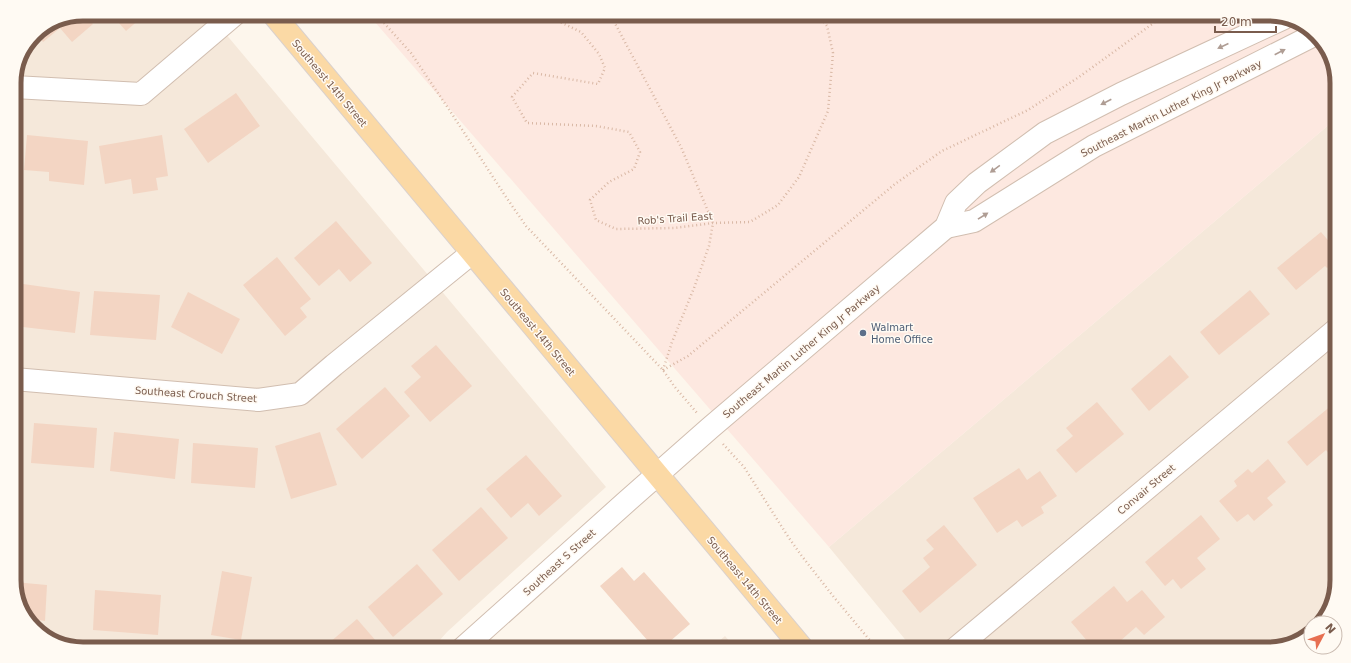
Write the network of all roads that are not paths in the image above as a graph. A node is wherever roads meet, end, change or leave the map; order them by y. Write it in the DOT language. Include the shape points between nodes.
graph roads {
  1 [pos="227,21"];
  2 [pos="279,21"];
  3 [pos="1276,22"];
  4 [pos="1310,37"];
  5 [pos="21,86"];
  6 [pos="946,227"];
  7 [pos="472,253"];
  8 [pos="1330,335"];
  9 [pos="21,380"];
  10 [pos="658,476"];
  11 [pos="470,642"];
  12 [pos="796,642"];
  13 [pos="963,642"];
  1 -- 5 [label="street" via="141,94"];
  2 -- 7 [label="main road, Southeast 14th Street"];
  3 -- 6 [label="street, Southeast Martin Luther King Jr Parkway, one-way" via="1045,132 977,182 956,203"];
  6 -- 4 [label="street, Southeast Martin Luther King Jr Parkway, one-way" via="974,221 1094,146"];
  6 -- 10 [label="street, Southeast Martin Luther King Jr Parkway"];
  7 -- 9 [label="street, Southeast Crouch Street" via="300,394 258,400"];
  7 -- 10 [label="main road, Southeast 14th Street"];
  8 -- 13 [label="street, Convair Street"];
  10 -- 11 [label="street, Southeast S Street" via="624,503"];
  10 -- 12 [label="main road, Southeast 14th Street"];
}
